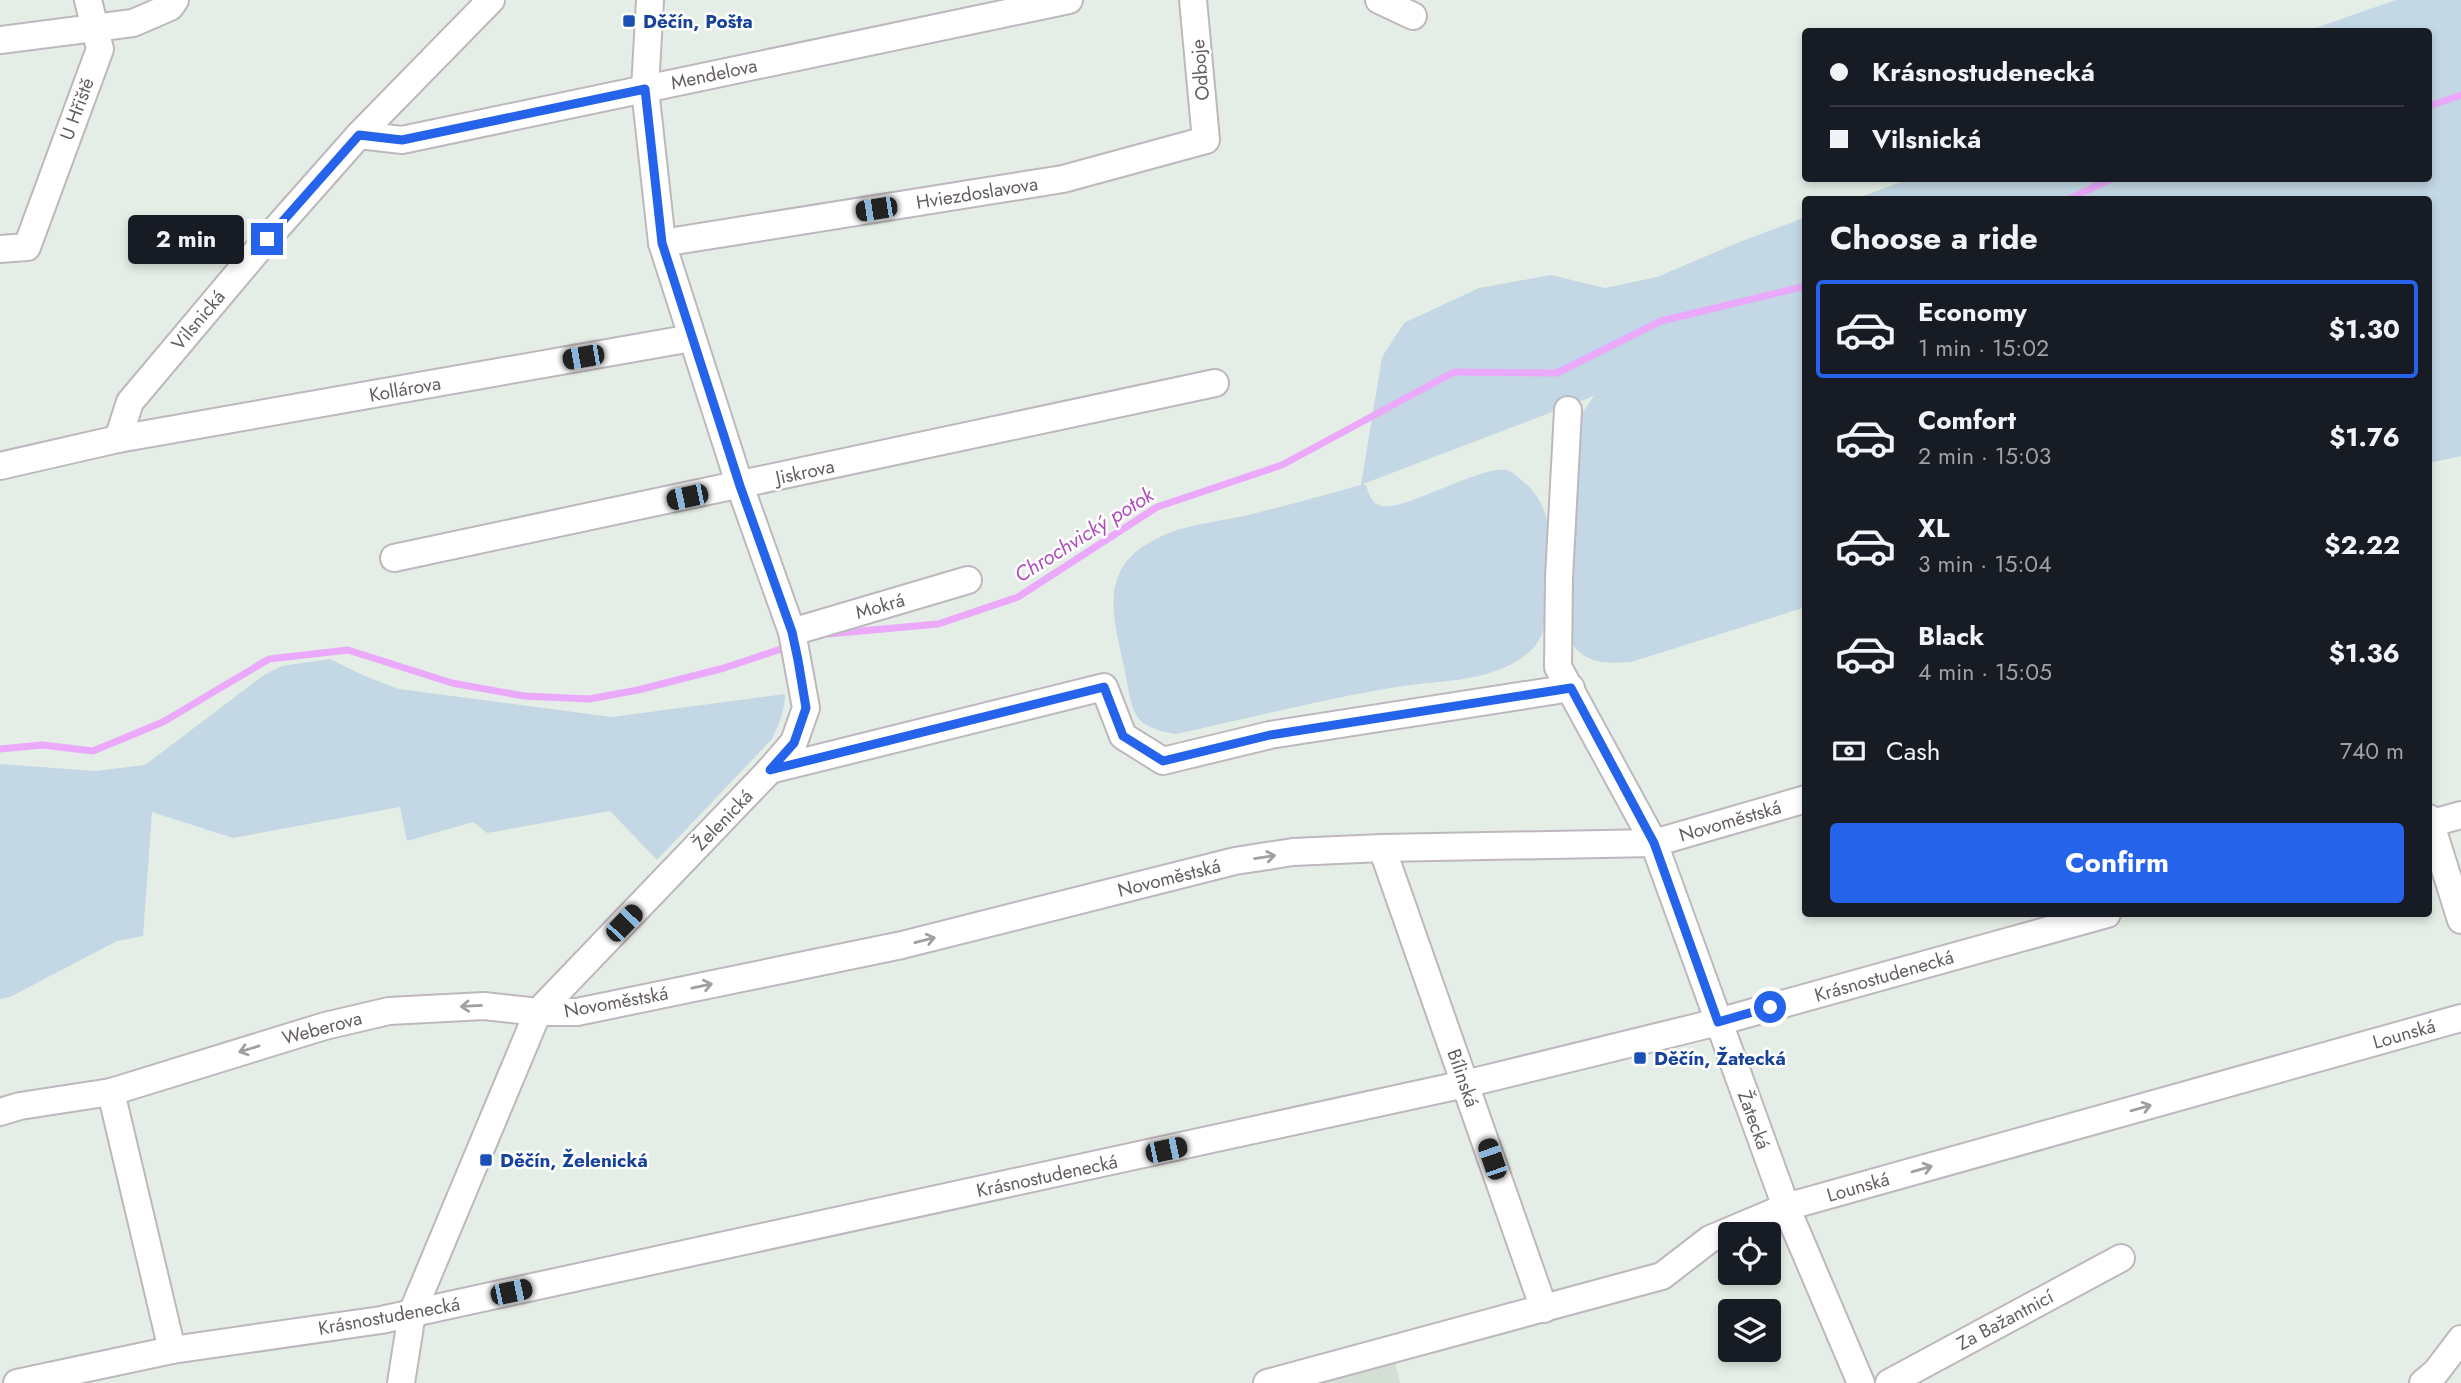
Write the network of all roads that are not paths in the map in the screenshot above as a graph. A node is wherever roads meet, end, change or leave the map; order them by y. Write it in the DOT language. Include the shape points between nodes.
graph roads {
  1 [pos="88,0"];
  2 [pos="175,0"];
  3 [pos="491,0"];
  4 [pos="650,0"];
  5 [pos="1069,0"];
  6 [pos="1193,0"];
  7 [pos="1379,0"];
  8 [pos="1413,16"];
  9 [pos="95,27"];
  10 [pos="0,40"];
  11 [pos="645,89"];
  12 [pos="359,135"];
  13 [pos="1206,140"];
  14 [pos="662,243"];
  15 [pos="0,249"];
  16 [pos="692,338"];
  17 [pos="1215,383"];
  18 [pos="1568,410"];
  19 [pos="118,439"];
  20 [pos="0,466"];
  21 [pos="740,486"];
  22 [pos="394,558"];
  23 [pos="968,580"];
  24 [pos="794,643"];
  25 [pos="1571,688"];
  26 [pos="770,770"];
  27 [pos="1802,800"];
  28 [pos="2461,816"];
  29 [pos="2432,822"];
  30 [pos="2432,828"];
  31 [pos="1654,843"];
  32 [pos="1382,848"];
  33 [pos="2096,917"];
  34 [pos="2461,920"];
  35 [pos="538,1013"];
  36 [pos="2461,1018"];
  37 [pos="1718,1022"];
  38 [pos="1465,1084"];
  39 [pos="111,1092"];
  40 [pos="0,1112"];
  41 [pos="1786,1207"];
  42 [pos="2121,1258"];
  43 [pos="1544,1308"];
  44 [pos="412,1313"];
  45 [pos="2461,1339"];
  46 [pos="172,1350"];
  47 [pos="17,1383"];
  48 [pos="401,1383"];
  49 [pos="1267,1383"];
  50 [pos="1861,1383"];
  51 [pos="1889,1383"];
  52 [pos="2423,1383"];
  1 -- 9 [label="street"];
  2 -- 9 [label="street" via="170,7 133,23"];
  3 -- 12 [label="street, Vilsnická"];
  4 -- 11 [label="street, Želenická"];
  5 -- 11 [label="street, Mendelova"];
  6 -- 13 [label="street, Odboje"];
  7 -- 8 [label="street"];
  9 -- 10 [label="street"];
  9 -- 15 [label="street, U Hřiště" via="100,49 27,247"];
  11 -- 12 [label="street, Mendelova" via="402,140"];
  11 -- 14 [label="street, Želenická"];
  12 -- 19 [label="street, Vilsnická" via="130,402"];
  13 -- 14 [label="street, Hviezdoslavova" via="1063,179"];
  14 -- 16 [label="street, Želenická"];
  16 -- 19 [label="street, Kollárova"];
  16 -- 21 [label="street, Želenická"];
  17 -- 21 [label="street, Jiskrova"];
  18 -- 25 [label="street, Žatecká" via="1558,667"];
  19 -- 20 [label="street"];
  21 -- 22 [label="street, Jiskrova"];
  21 -- 24 [label="street, Želenická"];
  23 -- 24 [label="street, Mokrá"];
  24 -- 26 [label="street, Želenická" via="806,708 794,743"];
  25 -- 26 [label="street" via="1270,735 1163,761 1123,736 1104,687"];
  25 -- 31 [label="street, Žatecká"];
  26 -- 35 [label="street, Želenická"];
  27 -- 31 [label="street, Novoměstská"];
  28 -- 29 [label="street"];
  30 -- 34 [label="street"];
  31 -- 32 [label="street, Novoměstská"];
  31 -- 37 [label="street, Žatecká"];
  35 -- 32 [label="street, Novoměstská, one-way" via="577,1012 902,945 1235,861 1293,852"];
  32 -- 38 [label="street, Bílinská"];
  33 -- 37 [label="street, Krásnostudenecká"];
  35 -- 39 [label="street, Weberova, one-way" via="484,1006 389,1011 325,1026"];
  35 -- 44 [label="street, Želenická"];
  41 -- 36 [label="street, Lounská, one-way"];
  37 -- 38 [label="street, Krásnostudenecká"];
  37 -- 41 [label="street, Žatecká"];
  38 -- 43 [label="street, Bílinská"];
  38 -- 44 [label="street, Krásnostudenecká"];
  39 -- 40 [label="street, Weberova"];
  39 -- 46 [label="street"];
  41 -- 43 [label="street, Lounská" via="1710,1239 1661,1276"];
  41 -- 50 [label="street"];
  42 -- 51 [label="street, Za Bažantnicí"];
  43 -- 49 [label="street, Lounská"];
  44 -- 46 [label="street, Krásnostudenecká"];
  44 -- 48 [label="street, Želenická"];
  45 -- 52 [label="street"];
  46 -- 47 [label="street, Krásnostudenecká"];
}
